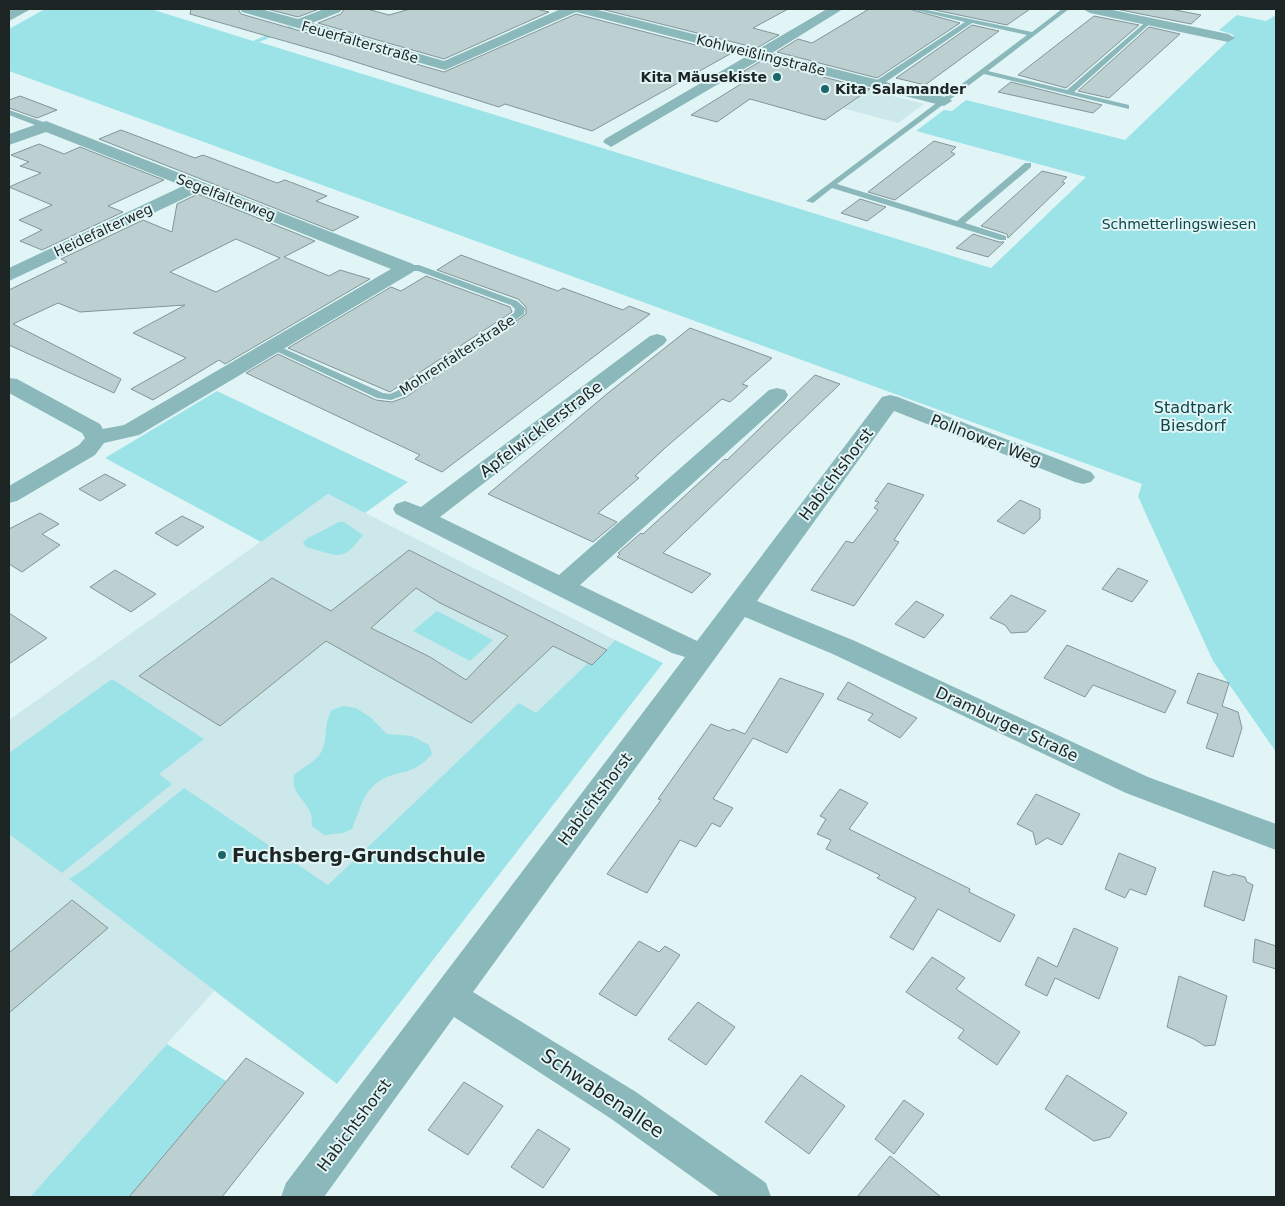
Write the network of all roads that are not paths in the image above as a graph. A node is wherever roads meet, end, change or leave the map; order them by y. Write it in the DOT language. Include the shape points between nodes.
graph roads {
  1 [pos="24,9"];
  2 [pos="247,9"];
  3 [pos="335,9"];
  4 [pos="572,9"];
  5 [pos="578,9"];
  6 [pos="836,9"];
  7 [pos="914,9"];
  8 [pos="1066,9"];
  9 [pos="1090,9"];
  10 [pos="9,17"];
  11 [pos="1150,21"];
  12 [pos="969,22"];
  13 [pos="298,24"];
  14 [pos="1033,34"];
  15 [pos="1228,38"];
  16 [pos="758,54"];
  17 [pos="983,72"];
  18 [pos="877,84"];
  19 [pos="1069,93"];
  20 [pos="944,101"];
  21 [pos="1126,107"];
  22 [pos="9,112"];
  23 [pos="46,126"];
  24 [pos="9,140"];
  25 [pos="611,142"];
  26 [pos="1028,165"];
  27 [pos="831,185"];
  28 [pos="197,186"];
  29 [pos="810,201"];
  30 [pos="959,224"];
  31 [pos="1003,238"];
  32 [pos="406,268"];
  33 [pos="9,275"];
  34 [pos="657,340"];
  35 [pos="272,347"];
  36 [pos="9,384"];
  37 [pos="777,395"];
  38 [pos="890,402"];
  39 [pos="96,438"];
  40 [pos="1083,477"];
  41 [pos="9,496"];
  42 [pos="414,513"];
  43 [pos="561,587"];
  44 [pos="740,604"];
  45 [pos="703,654"];
  46 [pos="1276,837"];
  47 [pos="448,997"];
  48 [pos="300,1197"];
  49 [pos="752,1197"];
  1 -- 10 [label="street"];
  2 -- 13 [label="street, Feuerfalterstraße"];
  3 -- 13 [label="street"];
  4 -- 13 [label="street, Feuerfalterstraße" via="445,66"];
  5 -- 16 [label="street, Kohlweißlingstraße"];
  6 -- 16 [label="street"];
  7 -- 12 [label="lane"];
  8 -- 14 [label="lane"];
  9 -- 11 [label="street"];
  11 -- 15 [label="street"];
  11 -- 19 [label="lane"];
  12 -- 14 [label="lane"];
  12 -- 18 [label="lane"];
  14 -- 17 [label="lane"];
  16 -- 18 [label="street, Kohlweißlingstraße"];
  16 -- 25 [label="street"];
  17 -- 19 [label="lane"];
  17 -- 20 [label="lane"];
  18 -- 20 [label="street, Kohlweißlingstraße"];
  19 -- 21 [label="lane"];
  20 -- 27 [label="lane"];
  22 -- 23 [label="lane"];
  23 -- 24 [label="street"];
  23 -- 28 [label="street, Segelfalterweg"];
  26 -- 30 [label="lane"];
  27 -- 29 [label="lane"];
  27 -- 30 [label="lane"];
  28 -- 32 [label="street, Segelfalterweg"];
  28 -- 33 [label="street, Heidefalterweg"];
  30 -- 31 [label="lane"];
  32 -- 35 [label="street"];
  32 -- 35 [label="lane, Mohrenfalterstraße" via="419,268 514,304 520,308 519,314 402,394 391,397 380,396"];
  34 -- 42 [label="street, Apfelwicklerstraße"];
  35 -- 39 [label="street" via="131,430"];
  36 -- 39 [label="street" via="92,429"];
  37 -- 43 [label="street"];
  38 -- 40 [label="street, Pollnower Weg"];
  38 -- 44 [label="street, Habichtshorst"];
  39 -- 41 [label="street" via="87,450"];
  42 -- 43 [label="street, Apfelwicklerstraße"];
  43 -- 45 [label="street, Apfelwicklerstraße"];
  44 -- 45 [label="street, Habichtshorst"];
  44 -- 46 [label="street, Dramburger Straße" via="845,648 1137,785"];
  45 -- 47 [label="street, Habichtshorst"];
  47 -- 48 [label="street, Habichtshorst"];
  47 -- 49 [label="street, Schwabenallee" via="474,1010 623,1105"];
}
